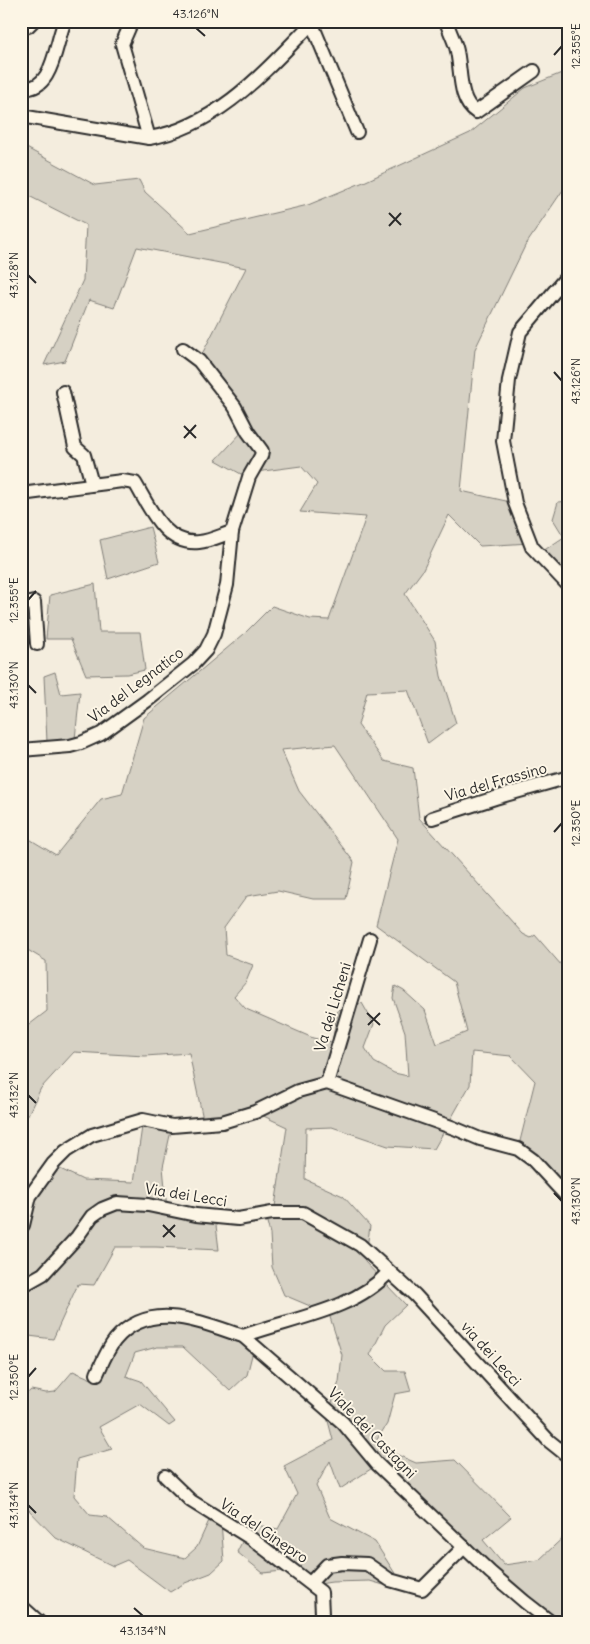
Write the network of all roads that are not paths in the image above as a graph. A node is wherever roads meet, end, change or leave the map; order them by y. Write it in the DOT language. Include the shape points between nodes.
graph roads {
  1 [pos="33,21"];
  2 [pos="65,21"];
  3 [pos="132,21"];
  4 [pos="446,21"];
  5 [pos="313,22"];
  6 [pos="21,28"];
  7 [pos="534,70"];
  8 [pos="21,88"];
  9 [pos="21,116"];
  10 [pos="357,132"];
  11 [pos="149,138"];
  12 [pos="569,274"];
  13 [pos="183,349"];
  14 [pos="64,392"];
  15 [pos="92,484"];
  16 [pos="21,494"];
  17 [pos="232,532"];
  18 [pos="569,586"];
  19 [pos="21,605"];
  20 [pos="37,644"];
  21 [pos="21,750"];
  22 [pos="569,777"];
  23 [pos="432,818"];
  24 [pos="370,939"];
  25 [pos="327,1083"];
  26 [pos="569,1199"];
  27 [pos="21,1227"];
  28 [pos="389,1272"];
  29 [pos="21,1282"];
  30 [pos="243,1336"];
  31 [pos="97,1374"];
  32 [pos="569,1457"];
  33 [pos="165,1476"];
  34 [pos="464,1548"];
  35 [pos="310,1583"];
  36 [pos="21,1606"];
  37 [pos="40,1623"];
  38 [pos="320,1623"];
  39 [pos="552,1623"];
  1 -- 6 [label="street"];
  2 -- 8 [label="street" via="54,62 40,84 28,90"];
  3 -- 11 [label="street" via="122,44"];
  4 -- 7 [label="street" via="456,48 464,93 469,108 476,112"];
  5 -- 10 [label="street"];
  5 -- 11 [label="street" via="253,82 217,112 167,135"];
  9 -- 11 [label="street"];
  12 -- 18 [label="street" via="520,332 509,380 503,441 515,503 532,547"];
  13 -- 17 [label="street, Via del Legnatico" via="199,361 235,407 262,451 249,477"];
  14 -- 15 [label="street" via="75,447 84,455"];
  15 -- 16 [label="street"];
  15 -- 17 [label="street" via="135,483 161,525 179,541 200,542"];
  17 -- 21 [label="street, Via del Legnatico" via="227,585 214,634 206,650 193,664 100,734 70,746"];
  19 -- 20 [label="street" via="34,602"];
  22 -- 23 [label="street, Via del Frassino"];
  24 -- 25 [label="street, Va dei Licheni"];
  25 -- 26 [label="street" via="480,1139 518,1149"];
  25 -- 27 [label="street" via="298,1090 255,1112 222,1122 172,1126 143,1120 92,1135 66,1151 53,1164 30,1196"];
  28 -- 29 [label="street, Via dei Lecci" via="360,1246 303,1213 272,1213 238,1219 117,1203 92,1216 43,1274 27,1283"];
  28 -- 30 [label="street" via="380,1282 345,1303"];
  28 -- 32 [label="street, via dei Lecci" via="416,1295 549,1441"];
  30 -- 31 [label="street" via="191,1319 149,1318 130,1326 115,1341"];
  30 -- 34 [label="street, Viale dei Castagni" via="343,1422 377,1464"];
  33 -- 35 [label="street, Via del Ginepro" via="190,1501 252,1539"];
  34 -- 35 [label="street" via="422,1589 390,1580 367,1564 327,1565"];
  34 -- 39 [label="street, Viale dei Castagni"];
  35 -- 38 [label="street, Via del Ginepro" via="321,1592"];
  36 -- 37 [label="street"];
}
